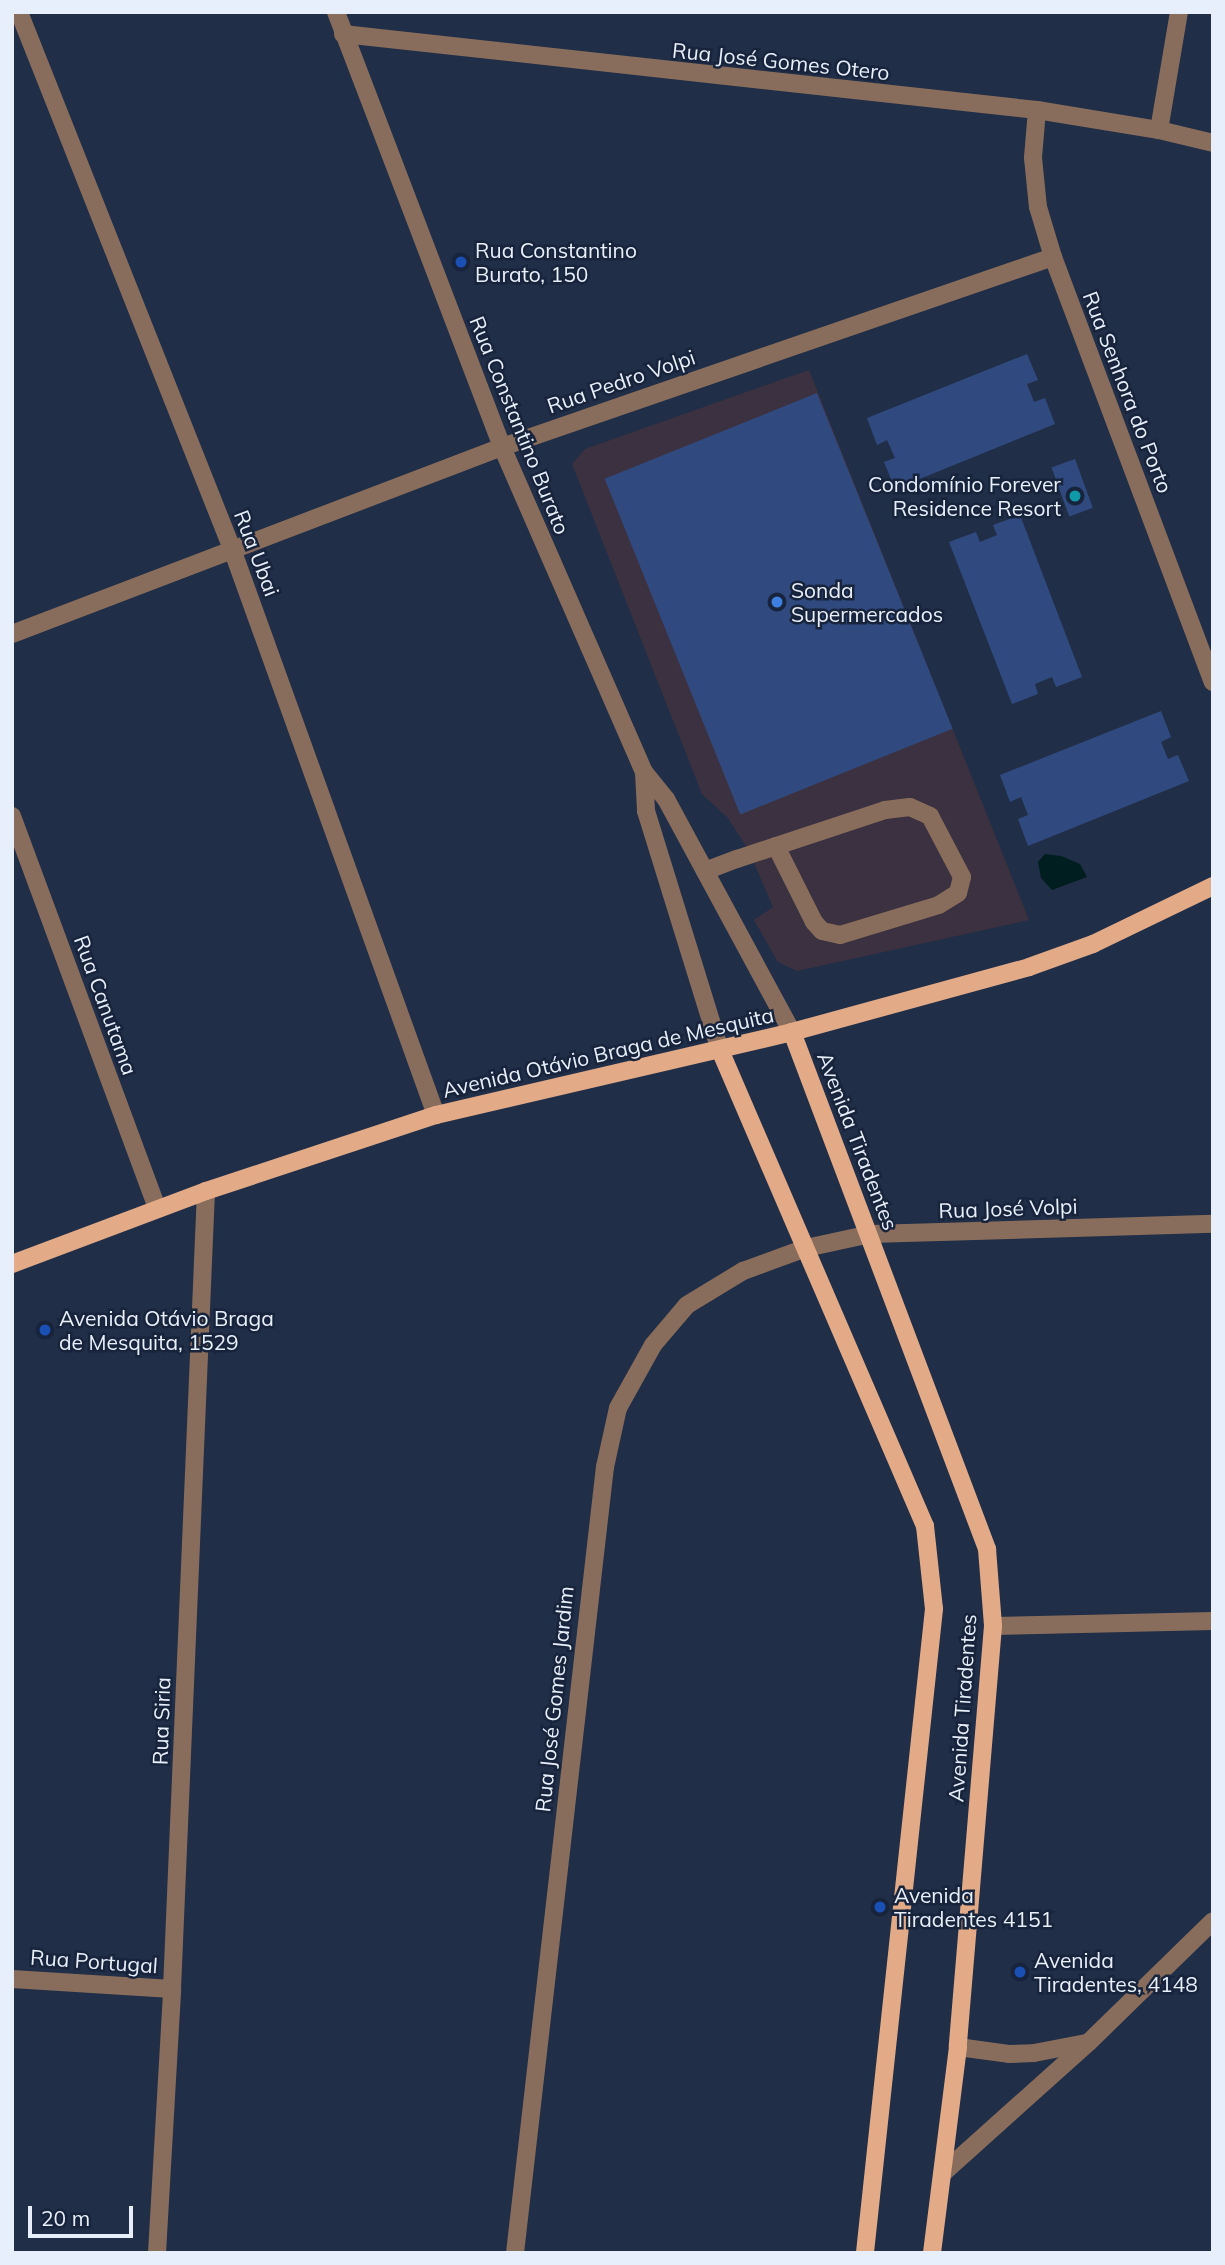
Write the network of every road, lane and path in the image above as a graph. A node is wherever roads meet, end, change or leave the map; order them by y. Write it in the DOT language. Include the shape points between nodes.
graph roads {
  1 [pos="19,12"];
  2 [pos="336,12"];
  3 [pos="1179,12"];
  4 [pos="342,34"];
  5 [pos="1037,110"];
  6 [pos="1159,130"];
  7 [pos="1213,143"];
  8 [pos="1053,257"];
  9 [pos="502,447"];
  10 [pos="232,549"];
  11 [pos="12,635"];
  12 [pos="1213,682"];
  13 [pos="643,772"];
  14 [pos="12,816"];
  15 [pos="776,846"];
  16 [pos="705,871"];
  17 [pos="1213,886"];
  18 [pos="792,1032"];
  19 [pos="720,1050"];
  20 [pos="436,1115"];
  21 [pos="206,1191"];
  22 [pos="158,1209"];
  23 [pos="1213,1224"];
  24 [pos="870,1234"];
  25 [pos="806,1248"];
  26 [pos="12,1264"];
  27 [pos="1213,1621"];
  28 [pos="993,1626"];
  29 [pos="1213,1922"];
  30 [pos="12,1979"];
  31 [pos="173,1989"];
  32 [pos="1089,2042"];
  33 [pos="958,2047"];
  34 [pos="943,2173"];
  35 [pos="157,2253"];
  36 [pos="515,2253"];
  37 [pos="865,2253"];
  38 [pos="932,2253"];
  1 -- 10 [label="street, Rua Ubai"];
  2 -- 4 [label="street, Rua Constantino Burato"];
  3 -- 6 [label="street"];
  4 -- 5 [label="street, Rua José Gomes Otero"];
  4 -- 9 [label="street, Rua Constantino Burato"];
  5 -- 6 [label="street, Rua José Gomes Otero"];
  5 -- 8 [label="street, Rua Senhora do Porto" via="1033,158 1038,207"];
  6 -- 7 [label="street, Rua José Gomes Otero"];
  8 -- 9 [label="street, Rua Pedro Volpi"];
  8 -- 12 [label="street, Rua Senhora do Porto"];
  9 -- 10 [label="street, Rua Pedro Volpi"];
  9 -- 13 [label="street, Rua Constantino Burato"];
  10 -- 11 [label="street, Rua Pedro Volpi"];
  10 -- 20 [label="street, Rua Ubai"];
  13 -- 16 [label="street, Rua Constantino Burato" via="666,799"];
  13 -- 19 [label="street, Rua Constantino Burato" via="646,811"];
  14 -- 22 [label="street, Rua Canutama"];
  15 -- 15 [label="street" via="885,810 911,807 930,816 962,877 958,893 939,905 841,935 822,931 814,922"];
  15 -- 16 [label="street"];
  16 -- 18 [label="street, Rua Constantino Burato"];
  17 -- 18 [label="main road, Avenida Otávio Braga de Mesquita" via="1093,944 1029,967"];
  18 -- 19 [label="main road, Avenida Otávio Braga de Mesquita"];
  18 -- 24 [label="main road, Avenida Tiradentes"];
  19 -- 20 [label="main road, Avenida Otávio Braga de Mesquita"];
  19 -- 25 [label="main road, Avenida Tiradentes"];
  20 -- 21 [label="main road, Avenida Otávio Braga de Mesquita"];
  21 -- 22 [label="main road, Avenida Otávio Braga de Mesquita"];
  21 -- 31 [label="street, Rua Siria"];
  22 -- 26 [label="main road, Avenida Otávio Braga de Mesquita"];
  23 -- 24 [label="street, Rua José Volpi"];
  24 -- 25 [label="street, Rua José Volpi"];
  24 -- 28 [label="main road, Avenida Tiradentes" via="987,1549"];
  25 -- 36 [label="street, Rua José Gomes Jardim" via="743,1271 687,1305 653,1345 618,1408 597,1519"];
  25 -- 37 [label="main road, Avenida Tiradentes" via="925,1526 934,1609"];
  27 -- 28 [label="street"];
  28 -- 33 [label="main road, Avenida Tiradentes"];
  29 -- 32 [label="street"];
  30 -- 31 [label="street, Rua Portugal"];
  31 -- 35 [label="street, Rua Siria"];
  32 -- 33 [label="street" via="1009,2054"];
  32 -- 34 [label="street"];
  33 -- 34 [label="main road, Avenida Tiradentes"];
  34 -- 38 [label="main road, Avenida Tiradentes"];
}
